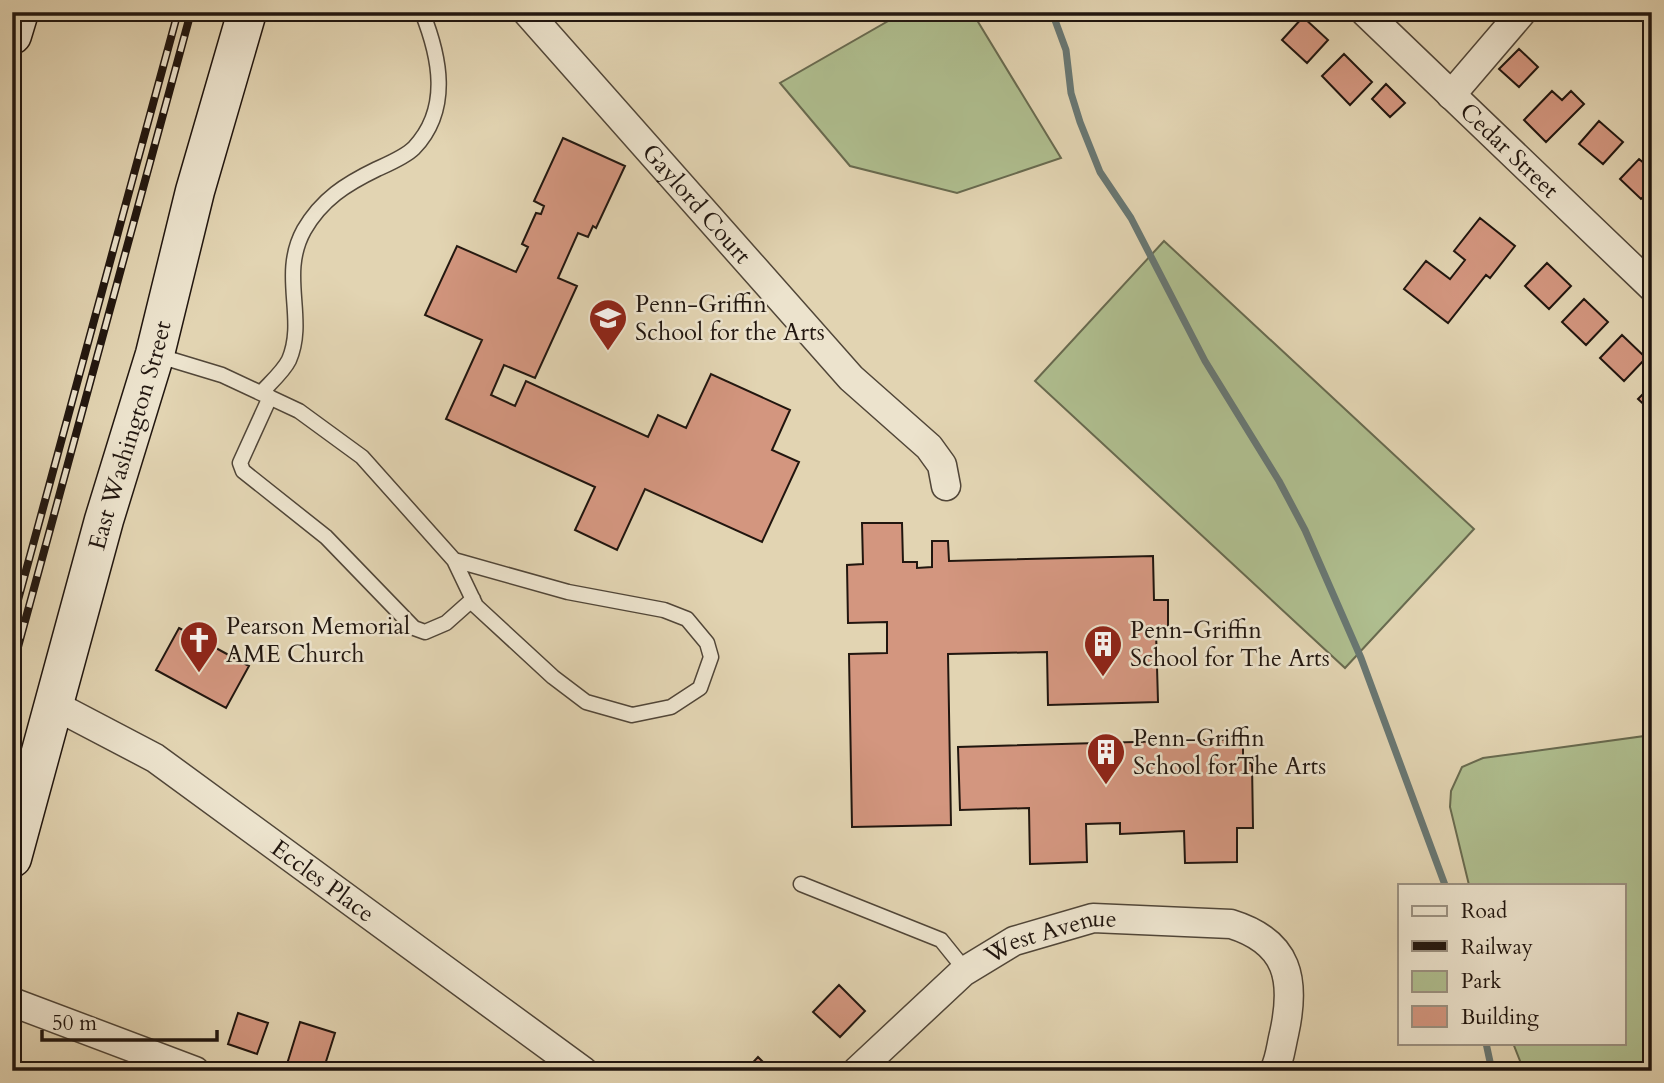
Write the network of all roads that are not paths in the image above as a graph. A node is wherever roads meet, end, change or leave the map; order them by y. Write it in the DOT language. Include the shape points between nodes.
graph roads {
  1 [pos="19,12"];
  2 [pos="247,12"];
  3 [pos="422,12"];
  4 [pos="527,12"];
  5 [pos="1365,12"];
  6 [pos="1522,12"];
  7 [pos="12,35"];
  8 [pos="1451,95"];
  9 [pos="1652,287"];
  10 [pos="155,354"];
  11 [pos="266,395"];
  12 [pos="946,486"];
  13 [pos="454,560"];
  14 [pos="472,598"];
  15 [pos="54,705"];
  16 [pos="12,858"];
  17 [pos="802,884"];
  18 [pos="966,971"];
  19 [pos="12,1002"];
  20 [pos="195,1071"];
  21 [pos="583,1071"];
  22 [pos="858,1071"];
  23 [pos="1274,1071"];
  1 -- 7 [label="street"];
  2 -- 10 [label="street, East Washington Street" via="195,191"];
  3 -- 11 [label="lane" via="433,44 440,92 429,124 413,148 347,183 324,201 304,231 291,284 296,321 293,348"];
  4 -- 12 [label="street, Gaylord Court" via="851,378 929,447 942,465"];
  5 -- 8 [label="street, Cedar Street"];
  6 -- 8 [label="street"];
  8 -- 9 [label="street, Cedar Street"];
  10 -- 11 [label="lane" via="222,375"];
  10 -- 15 [label="street, East Washington Street"];
  11 -- 13 [label="lane" via="299,411 362,457"];
  11 -- 14 [label="lane" via="240,463 243,471 326,537 414,628 425,632 446,622"];
  13 -- 14 [label="lane"];
  13 -- 14 [label="lane" via="687,619 707,643 711,657 707,672 700,688 671,707 632,715 586,702 553,677"];
  15 -- 16 [label="street, East Washington Street"];
  15 -- 21 [label="street, Eccles Place" via="155,758"];
  17 -- 18 [label="lane" via="941,940"];
  18 -- 22 [label="street, West Avenue"];
  18 -- 23 [label="street, West Avenue" via="1014,941 1093,918 1231,924 1252,931 1279,955 1289,975 1291,1004"];
  19 -- 20 [label="street"];
}
